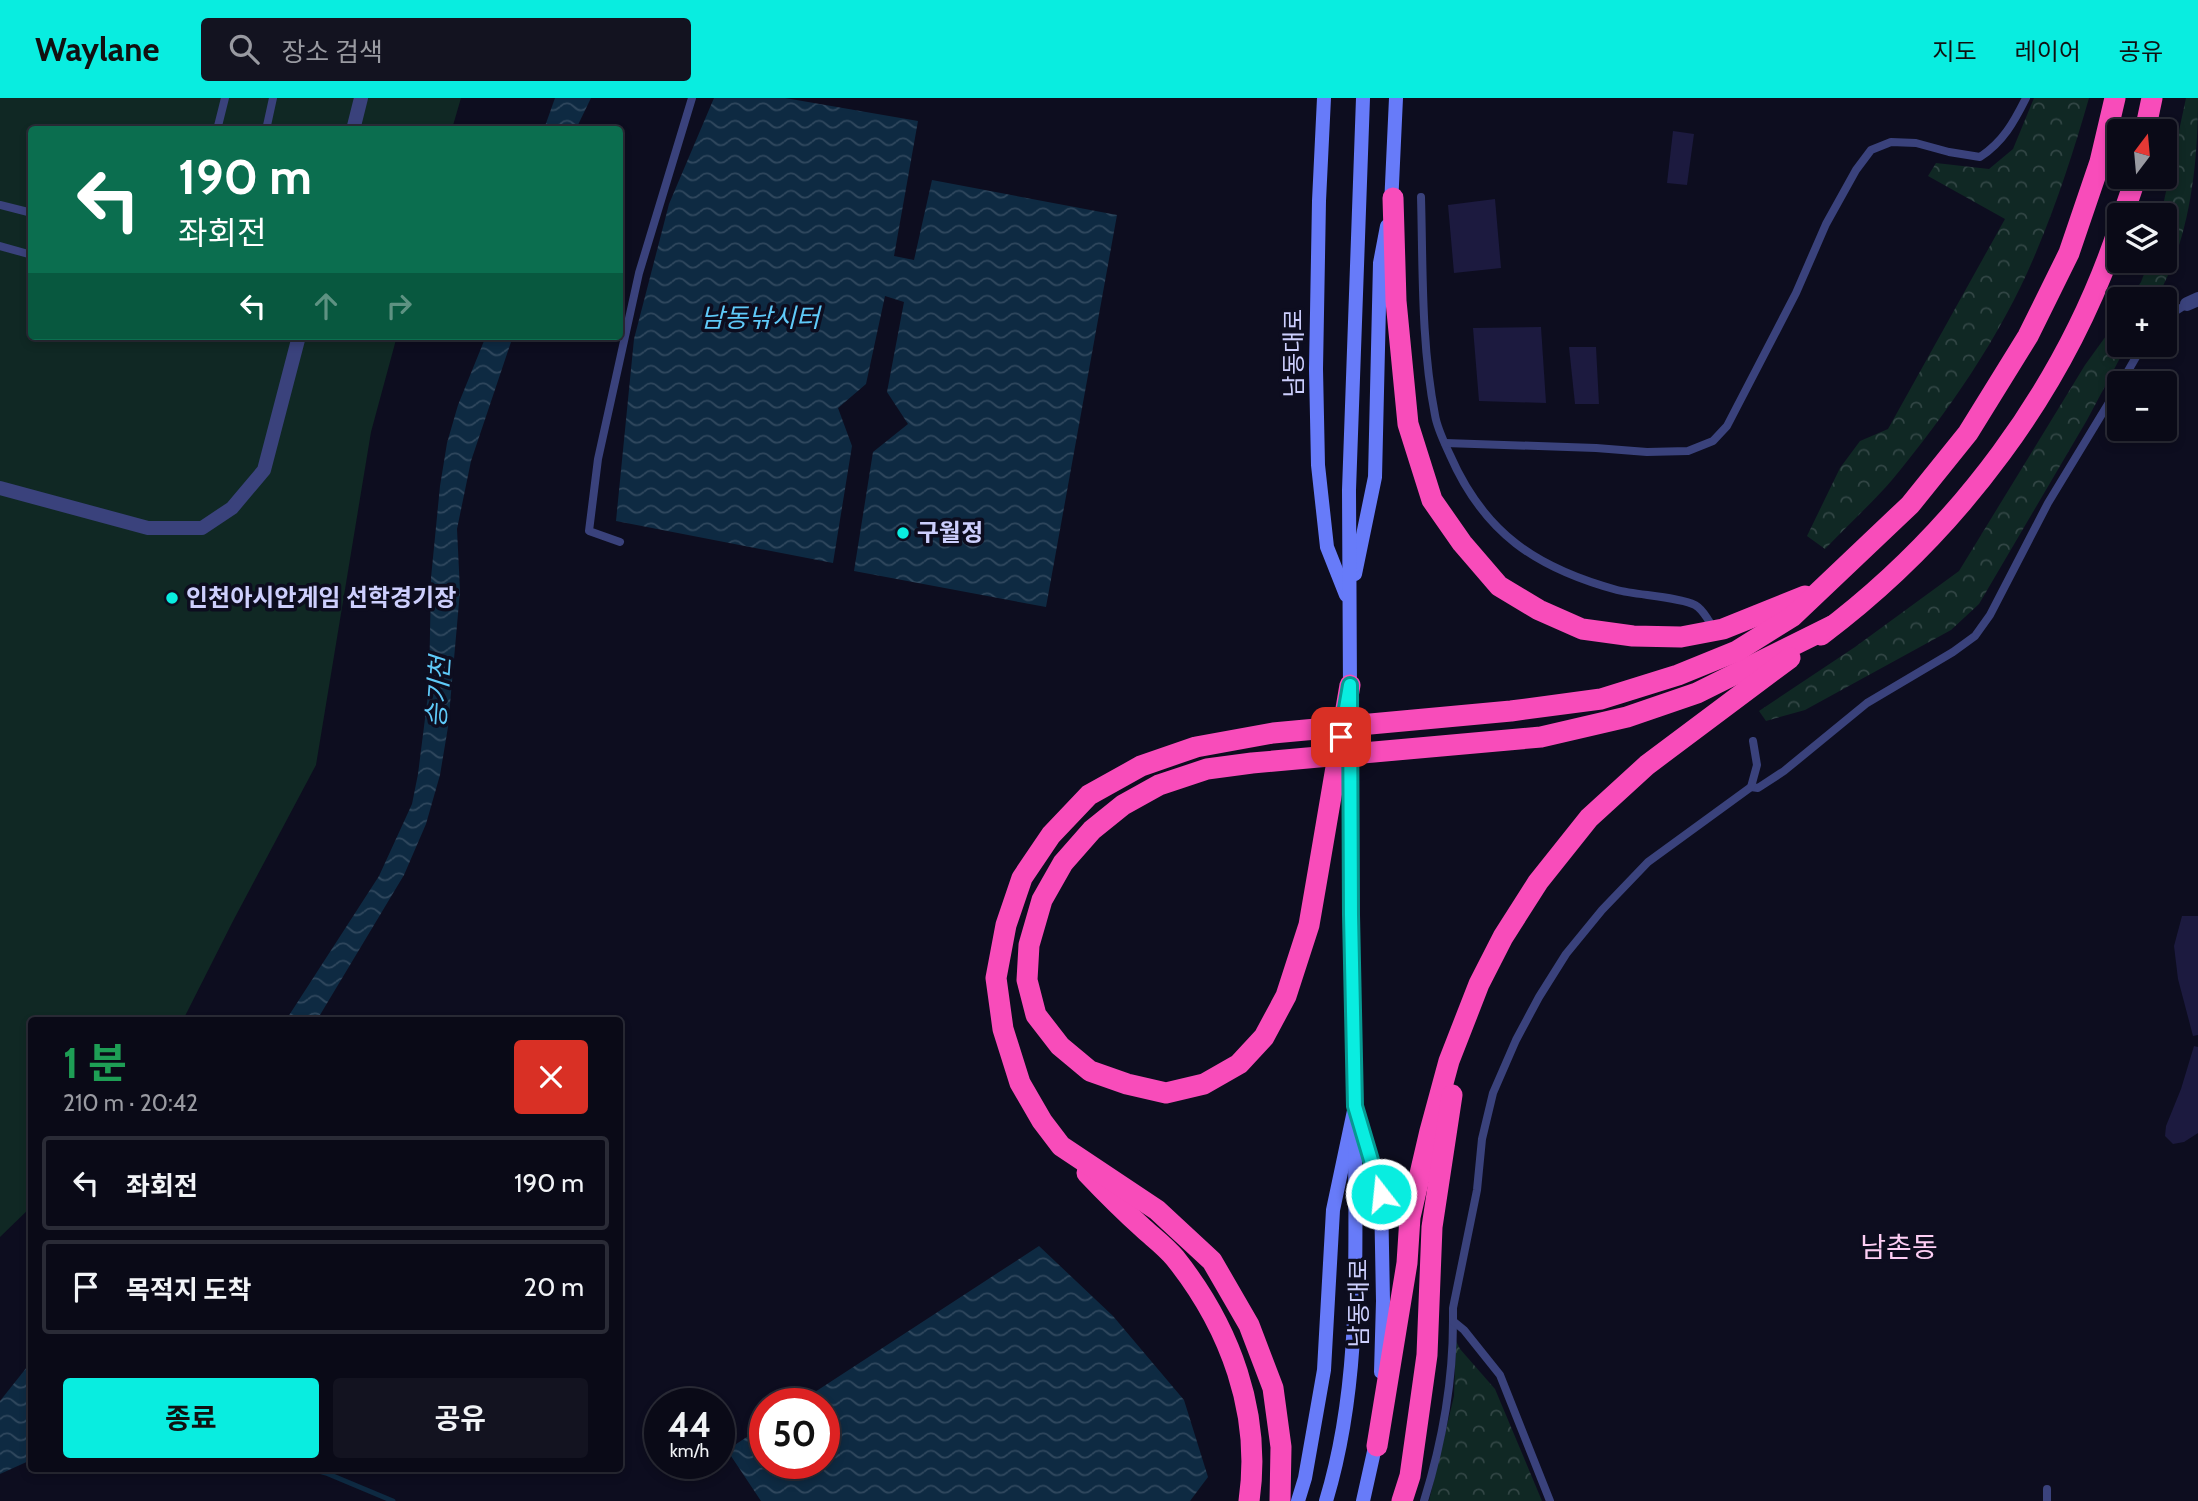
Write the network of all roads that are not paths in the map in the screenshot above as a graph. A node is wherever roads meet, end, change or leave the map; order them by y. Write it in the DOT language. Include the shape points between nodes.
graph roads {
  1 [pos="225,98"];
  2 [pos="273,98"];
  3 [pos="361,98"];
  4 [pos="692,98"];
  5 [pos="1324,98"];
  6 [pos="1363,98"];
  7 [pos="1396,98"];
  8 [pos="2026,98"];
  9 [pos="2115,98"];
  10 [pos="2152,98"];
  11 [pos="2148,119"];
  12 [pos="218,126"];
  13 [pos="266,126"];
  14 [pos="354,126"];
  15 [pos="1421,197"];
  16 [pos="1392,198"];
  17 [pos="0,205"];
  18 [pos="28,212"];
  19 [pos="0,246"];
  20 [pos="28,254"];
  21 [pos="2107,263"];
  22 [pos="2192,301"];
  23 [pos="2177,310"];
  24 [pos="298,340"];
  25 [pos="2107,406"];
  26 [pos="1445,443"];
  27 [pos="0,488"];
  28 [pos="620,542"];
  29 [pos="1826,587"];
  30 [pos="1349,603"];
  31 [pos="1709,621"];
  32 [pos="1832,626"];
  33 [pos="1350,685"];
  34 [pos="1753,741"];
  35 [pos="1751,787"];
  36 [pos="1479,984"];
  37 [pos="1355,1106"];
  38 [pos="1061,1146"];
  39 [pos="1453,1321"];
  40 [pos="1377,1446"];
  41 [pos="2047,1489"];
  42 [pos="1249,1501"];
  43 [pos="1280,1501"];
  44 [pos="1298,1501"];
  45 [pos="1326,1501"];
  46 [pos="1363,1501"];
  47 [pos="1402,1501"];
  48 [pos="1424,1501"];
  49 [pos="1550,1501"];
  50 [pos="2047,1501"];
  1 -- 12 [label="lane"];
  2 -- 13 [label="lane"];
  3 -- 14 [label="street"];
  4 -- 28 [label="lane" via="639,273 598,459 589,531"];
  5 -- 30 [label="main road, 남동대로" via="1316,355 1318,465 1327,547"];
  6 -- 30 [label="main road, 남동대로"];
  7 -- 16 [label="main road, 남동대로"];
  8 -- 26 [label="lane" via="1994,148 1980,157 1916,143 1891,142 1871,150 1826,224 1727,426 1713,441 1688,451 1647,452"];
  9 -- 29 [label="highway" via="2100,162 2069,253 2028,336 1968,433 1910,505"];
  10 -- 11 [label="highway"];
  15 -- 26 [label="lane" via="1428,358 1435,417"];
  16 -- 29 [label="highway" via="1408,424 1432,500 1499,586 1582,629 1669,637 1723,629"];
  16 -- 30 [label="main road, 남동대로" via="1380,263 1375,477"];
  17 -- 18 [label="lane"];
  19 -- 20 [label="lane"];
  21 -- 32 [label="highway" via="2066,351 2023,423 1967,496 1912,555"];
  22 -- 23 [label="lane"];
  24 -- 27 [label="street" via="264,470 232,508 202,527 148,528"];
  25 -- 35 [label="lane" via="1975,636 1867,703 1784,771 1758,788"];
  26 -- 31 [label="lane" via="1469,495 1499,530 1529,554 1581,580 1691,603"];
  29 -- 38 [label="highway" via="1793,616 1737,652 1601,699 1273,733 1196,747 1141,766 1090,795 1051,835 1022,878 1006,925 996,978 1003,1029 1020,1083"];
  30 -- 33 [label="main road, 남동대로"];
  32 -- 33 [label="highway" via="1697,693 1627,717 1541,737 1441,746 1252,763 1207,769 1159,785 1123,805 1092,830 1063,863 1042,900 1029,945 1027,980 1036,1015 1060,1046 1090,1071 1166,1093 1204,1084 1239,1064 1264,1037 1286,996 1310,925"];
  32 -- 36 [label="highway" via="1647,765 1589,818 1538,882"];
  33 -- 37 [label="main road, 남동대로"];
  34 -- 35 [label="lane" via="1757,765"];
  35 -- 39 [label="lane" via="1648,862 1601,910 1539,997 1493,1093"];
  36 -- 40 [label="highway" via="1449,1061 1410,1217 1408,1263"];
  36 -- 47 [label="highway" via="1450,1105 1432,1227 1427,1355 1410,1476"];
  37 -- 40 [label="main road, 남동대로" via="1381,1194 1383,1301"];
  37 -- 44 [label="main road, 남동대로" via="1333,1210 1324,1370"];
  37 -- 45 [label="main road" via="1355,1324 1339,1460"];
  38 -- 42 [label="highway" via="1174,1256 1210,1307 1235,1362 1250,1418 1253,1472"];
  38 -- 43 [label="highway" via="1157,1210 1212,1261 1250,1325 1273,1388 1281,1447"];
  39 -- 48 [label="lane" via="1448,1394"];
  39 -- 49 [label="lane" via="1500,1375"];
  40 -- 46 [label="main road, 남동대로"];
  41 -- 50 [label="lane"];
}
